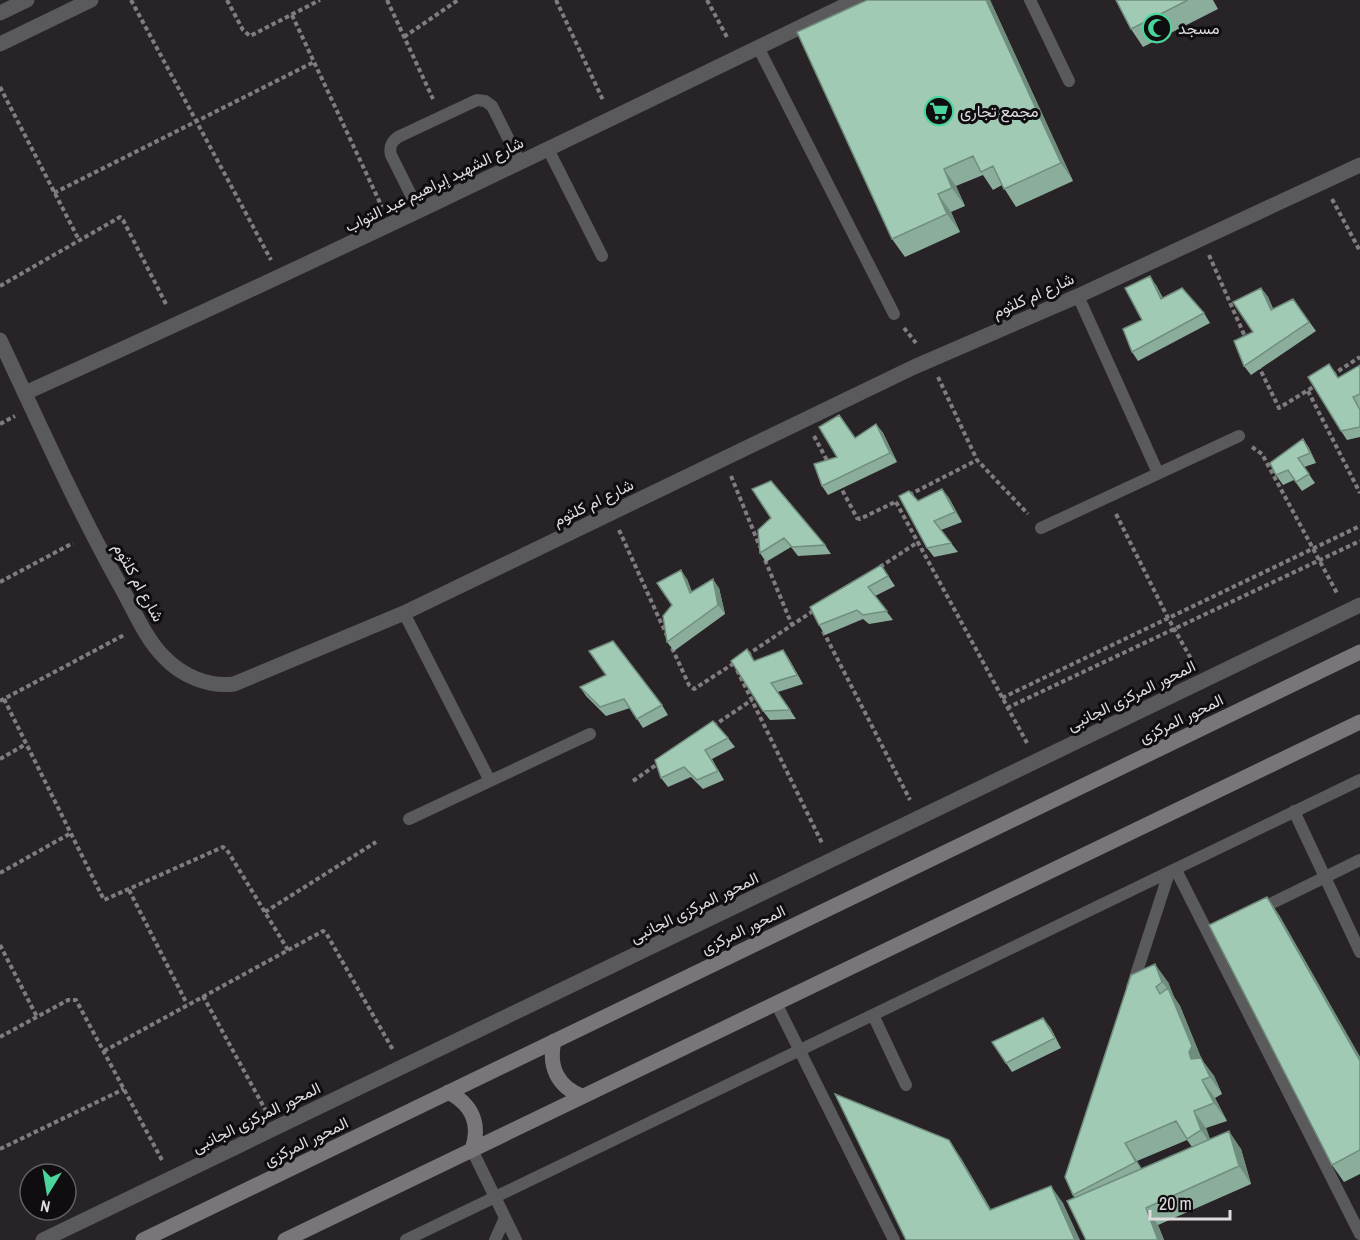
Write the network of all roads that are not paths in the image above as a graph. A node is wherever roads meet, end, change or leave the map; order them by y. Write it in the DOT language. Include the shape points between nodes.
graph roads {
  1 [pos="27,0"];
  2 [pos="91,0"];
  3 [pos="856,0"];
  4 [pos="1030,0"];
  5 [pos="0,13"];
  6 [pos="0,44"];
  7 [pos="758,47"];
  8 [pos="1069,81"];
  9 [pos="548,149"];
  10 [pos="520,162"];
  11 [pos="1360,165"];
  12 [pos="419,211"];
  13 [pos="602,256"];
  14 [pos="1078,296"];
  15 [pos="894,314"];
  16 [pos="0,340"];
  17 [pos="25,393"];
  18 [pos="1239,436"];
  19 [pos="1158,473"];
  20 [pos="1041,528"];
  21 [pos="1353,609"];
  22 [pos="404,613"];
  23 [pos="1360,652"];
  24 [pos="1360,722"];
  25 [pos="590,734"];
  26 [pos="1360,780"];
  27 [pos="490,781"];
  28 [pos="1294,811"];
  29 [pos="409,819"];
  30 [pos="1360,860"];
  31 [pos="1172,872"];
  32 [pos="1325,877"];
  33 [pos="1251,913"];
  34 [pos="1360,952"];
  35 [pos="1129,997"];
  36 [pos="776,1003"];
  37 [pos="873,1015"];
  38 [pos="554,1041"];
  39 [pos="800,1050"];
  40 [pos="906,1085"];
  41 [pos="448,1092"];
  42 [pos="582,1096"];
  43 [pos="472,1150"];
  44 [pos="495,1198"];
  45 [pos="506,1218"];
  46 [pos="1359,1230"];
  47 [pos="43,1240"];
  48 [pos="143,1240"];
  49 [pos="285,1240"];
  50 [pos="406,1240"];
  51 [pos="495,1240"];
  52 [pos="516,1240"];
  53 [pos="894,1240"];
  1 -- 5 [label="street"];
  2 -- 6 [label="street"];
  3 -- 7 [label="street, شارع الشهيد إبراهيم عبد التواب"];
  4 -- 8 [label="lane"];
  7 -- 9 [label="street, شارع الشهيد إبراهيم عبد التواب"];
  7 -- 15 [label="lane"];
  9 -- 10 [label="street, شارع الشهيد إبراهيم عبد التواب"];
  9 -- 13 [label="lane"];
  10 -- 12 [label="street, شارع الشهيد إبراهيم عبد التواب"];
  10 -- 12 [label="lane" via="492,106 485,101 477,99 441,116 398,137 390,148"];
  11 -- 14 [label="street, شارع ام كلثوم"];
  12 -- 17 [label="street, شارع الشهيد إبراهيم عبد التواب"];
  14 -- 19 [label="lane"];
  14 -- 22 [label="street, شارع ام كلثوم" via="930,361"];
  16 -- 17 [label="street, شارع ام كلثوم"];
  17 -- 22 [label="street, شارع ام كلثوم" via="91,533 154,646 190,676 221,685 234,684"];
  18 -- 19 [label="lane"];
  19 -- 20 [label="lane"];
  21 -- 47 [label="street, المحور المركزى الجانبى"];
  22 -- 27 [label="lane"];
  23 -- 38 [label="main road, المحور المركزى"];
  24 -- 36 [label="main road"];
  25 -- 27 [label="lane"];
  26 -- 28 [label="lane"];
  27 -- 29 [label="lane"];
  28 -- 31 [label="lane"];
  28 -- 32 [label="lane"];
  30 -- 32 [label="lane"];
  31 -- 35 [label="lane"];
  31 -- 37 [label="lane"];
  31 -- 46 [label="lane" via="1214,932"];
  32 -- 33 [label="lane"];
  32 -- 34 [label="lane"];
  36 -- 39 [label="lane"];
  36 -- 42 [label="main road"];
  37 -- 39 [label="lane"];
  37 -- 40 [label="lane"];
  38 -- 41 [label="main road, المحور المركزى"];
  38 -- 42 [label="main road" via="551,1052 556,1075 572,1092"];
  39 -- 44 [label="lane"];
  39 -- 53 [label="lane"];
  41 -- 43 [label="main road" via="467,1105 473,1116 476,1138"];
  41 -- 48 [label="main road, المحور المركزى"];
  42 -- 43 [label="main road"];
  43 -- 44 [label="lane"];
  43 -- 49 [label="main road"];
  44 -- 45 [label="lane"];
  44 -- 50 [label="lane"];
  45 -- 51 [label="lane"];
  45 -- 52 [label="lane"];
}
